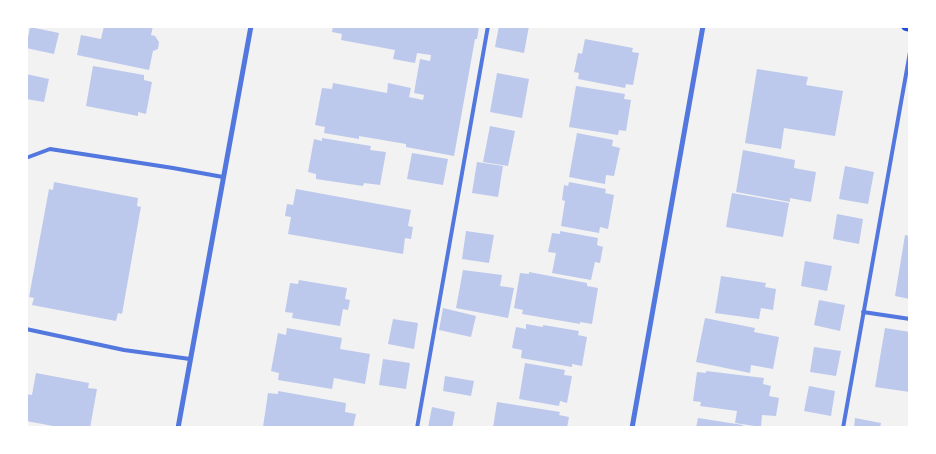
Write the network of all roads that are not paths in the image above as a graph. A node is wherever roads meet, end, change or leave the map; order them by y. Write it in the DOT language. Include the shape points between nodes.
graph roads {
  1 [pos="251,26"];
  2 [pos="488,26"];
  3 [pos="703,26"];
  4 [pos="910,52"];
  5 [pos="26,158"];
  6 [pos="223,177"];
  7 [pos="863,312"];
  8 [pos="910,319"];
  9 [pos="26,329"];
  10 [pos="190,359"];
  11 [pos="178,428"];
  12 [pos="417,428"];
  13 [pos="632,428"];
  14 [pos="843,428"];
  1 -- 6 [label="street"];
  2 -- 12 [label="lane"];
  3 -- 13 [label="street"];
  4 -- 7 [label="lane"];
  5 -- 6 [label="lane" via="50,149"];
  6 -- 10 [label="street"];
  7 -- 8 [label="lane"];
  7 -- 14 [label="lane"];
  9 -- 10 [label="lane" via="124,350"];
  10 -- 11 [label="street"];
}
